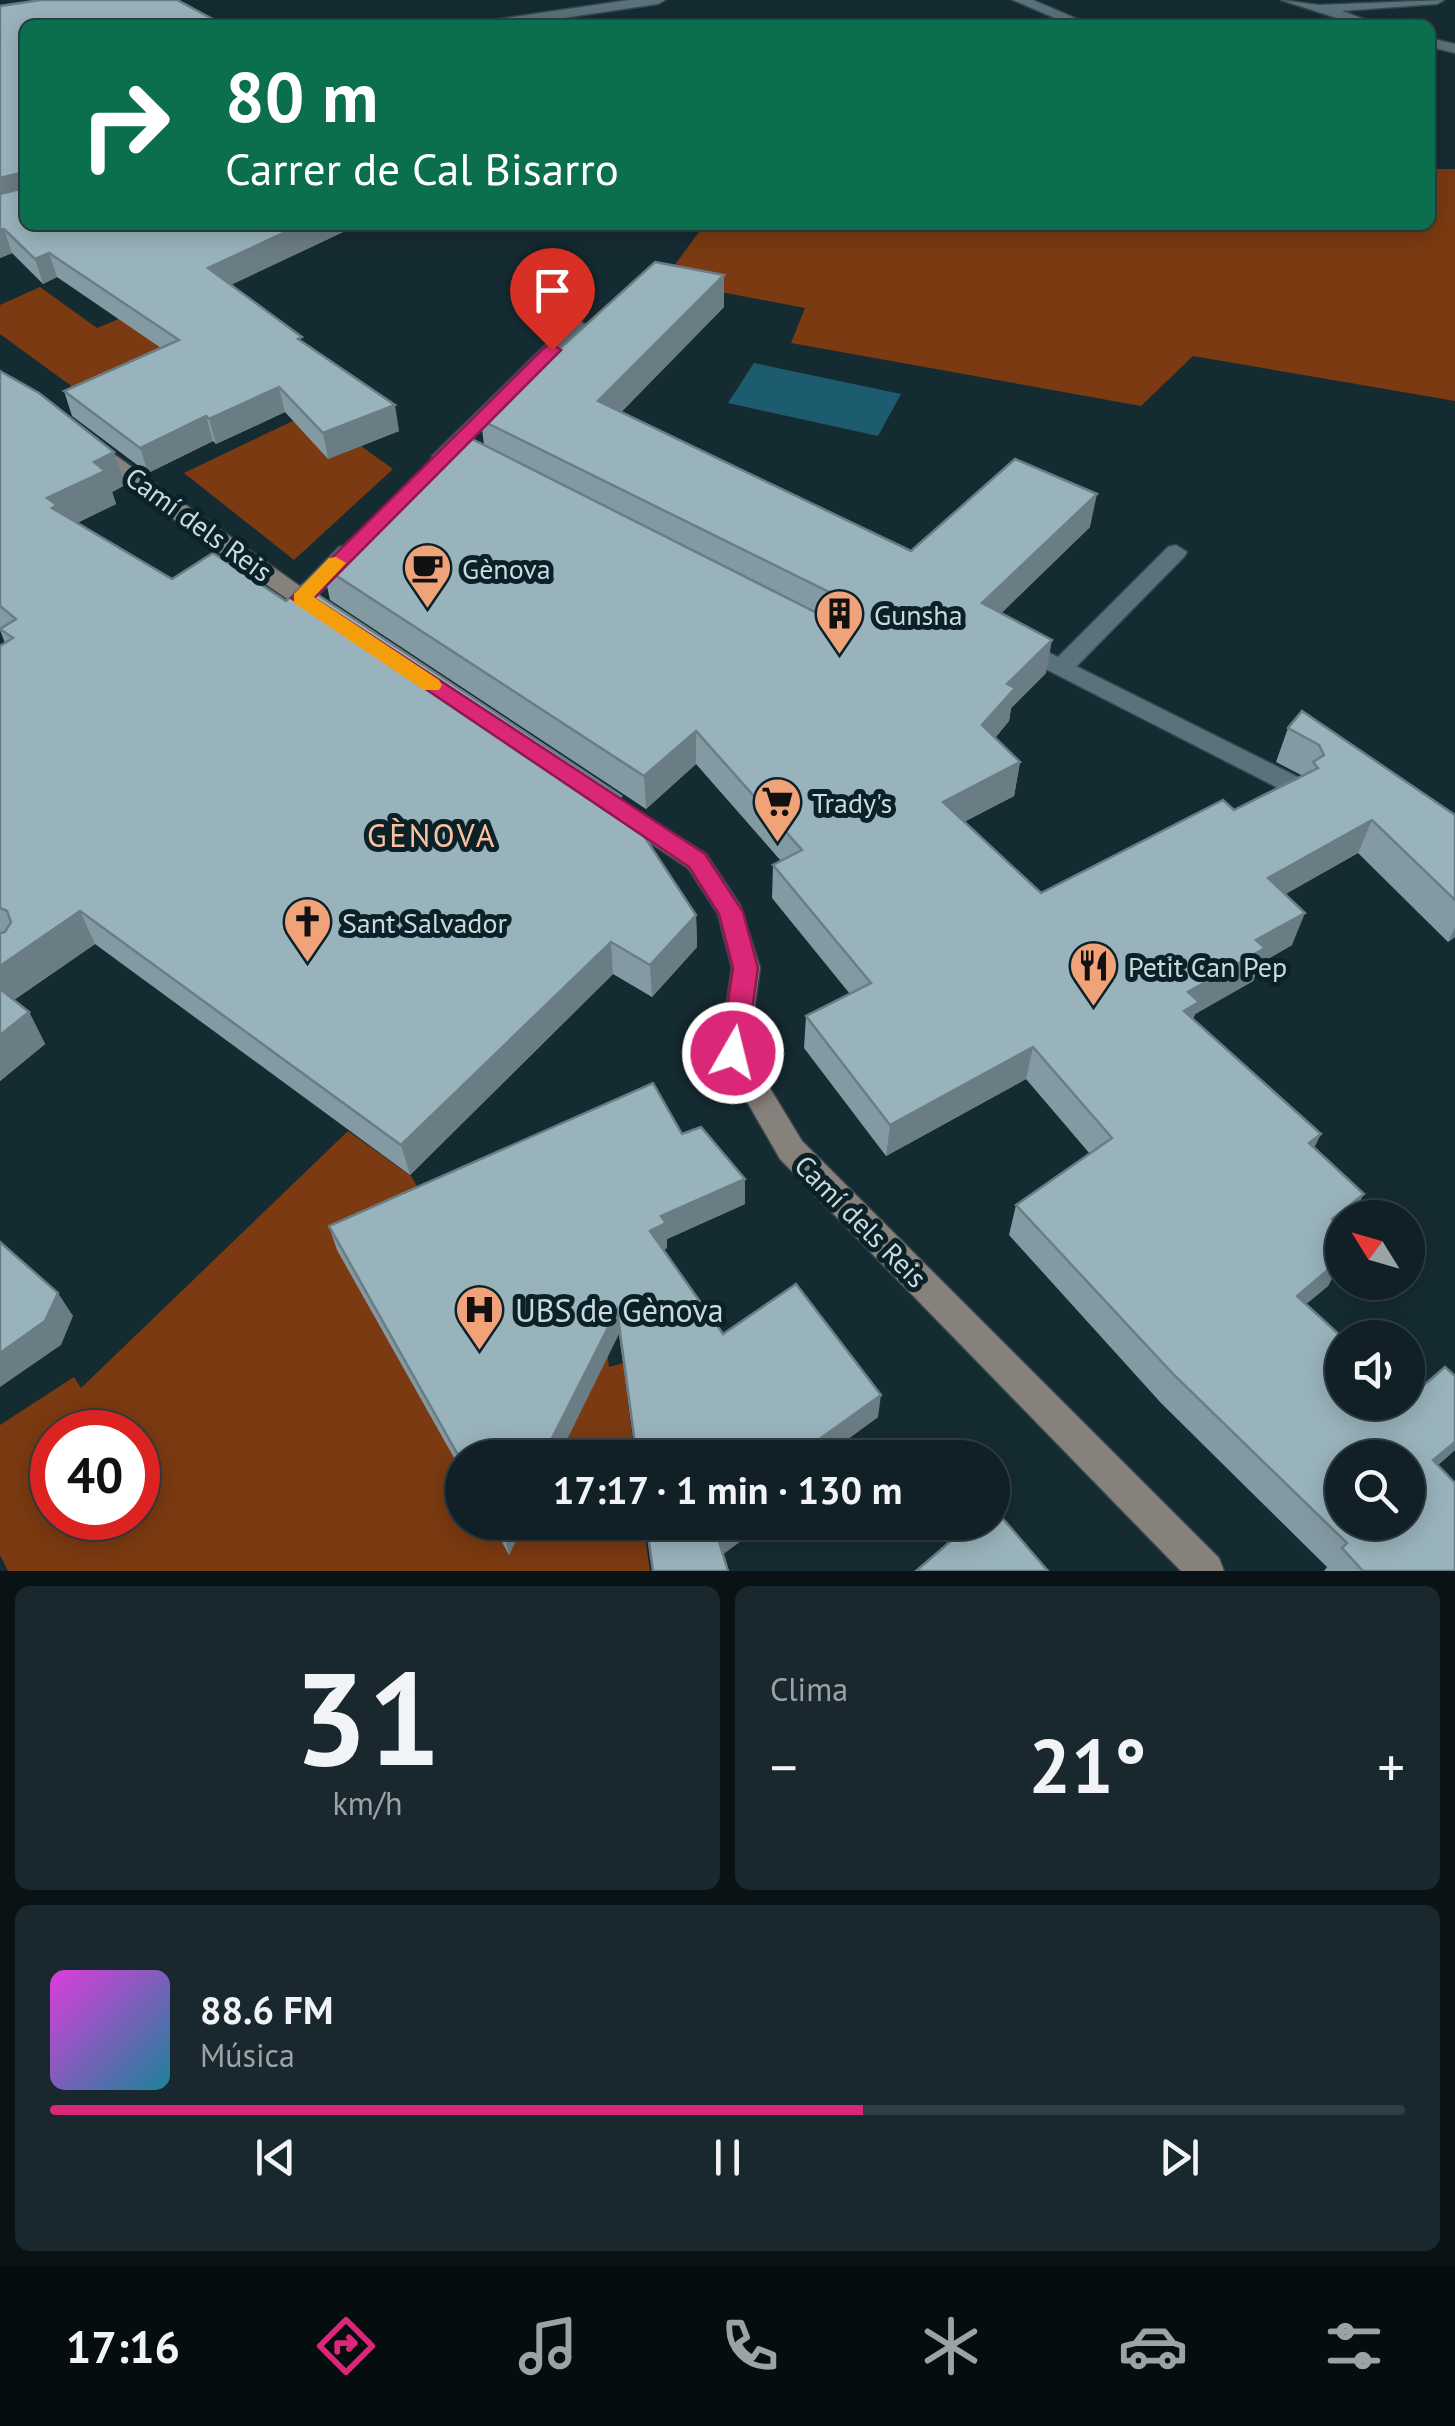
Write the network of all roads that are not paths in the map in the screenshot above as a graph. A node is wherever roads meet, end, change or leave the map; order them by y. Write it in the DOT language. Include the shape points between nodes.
graph roads {
  1 [pos="658,0"];
  2 [pos="1020,0"];
  3 [pos="1288,0"];
  4 [pos="1437,0"];
  5 [pos="1319,9"];
  6 [pos="520,20"];
  7 [pos="1071,20"];
  8 [pos="1356,20"];
  9 [pos="577,325"];
  10 [pos="76,432"];
  11 [pos="424,475"];
  12 [pos="356,544"];
  13 [pos="1176,552"];
  14 [pos="301,598"];
  15 [pos="350,631"];
  16 [pos="1036,654"];
  17 [pos="1062,667"];
  18 [pos="577,781"];
  19 [pos="1295,786"];
  20 [pos="1206,1571"];
  1 -- 6 [label="street"];
  2 -- 7 [label="street"];
  3 -- 5 [label="street"];
  4 -- 5 [label="street"];
  5 -- 8 [label="street"];
  9 -- 11 [label="street" via="460,452"];
  10 -- 14 [label="street, Camí dels Reis"];
  12 -- 14 [label="street"];
  13 -- 17 [label="street"];
  14 -- 15 [label="street, Camí dels Reis"];
  16 -- 17 [label="street"];
  17 -- 19 [label="street"];
  18 -- 20 [label="street, Camí dels Reis" via="697,861 731,912 746,968 733,1053 791,1150"];
}
